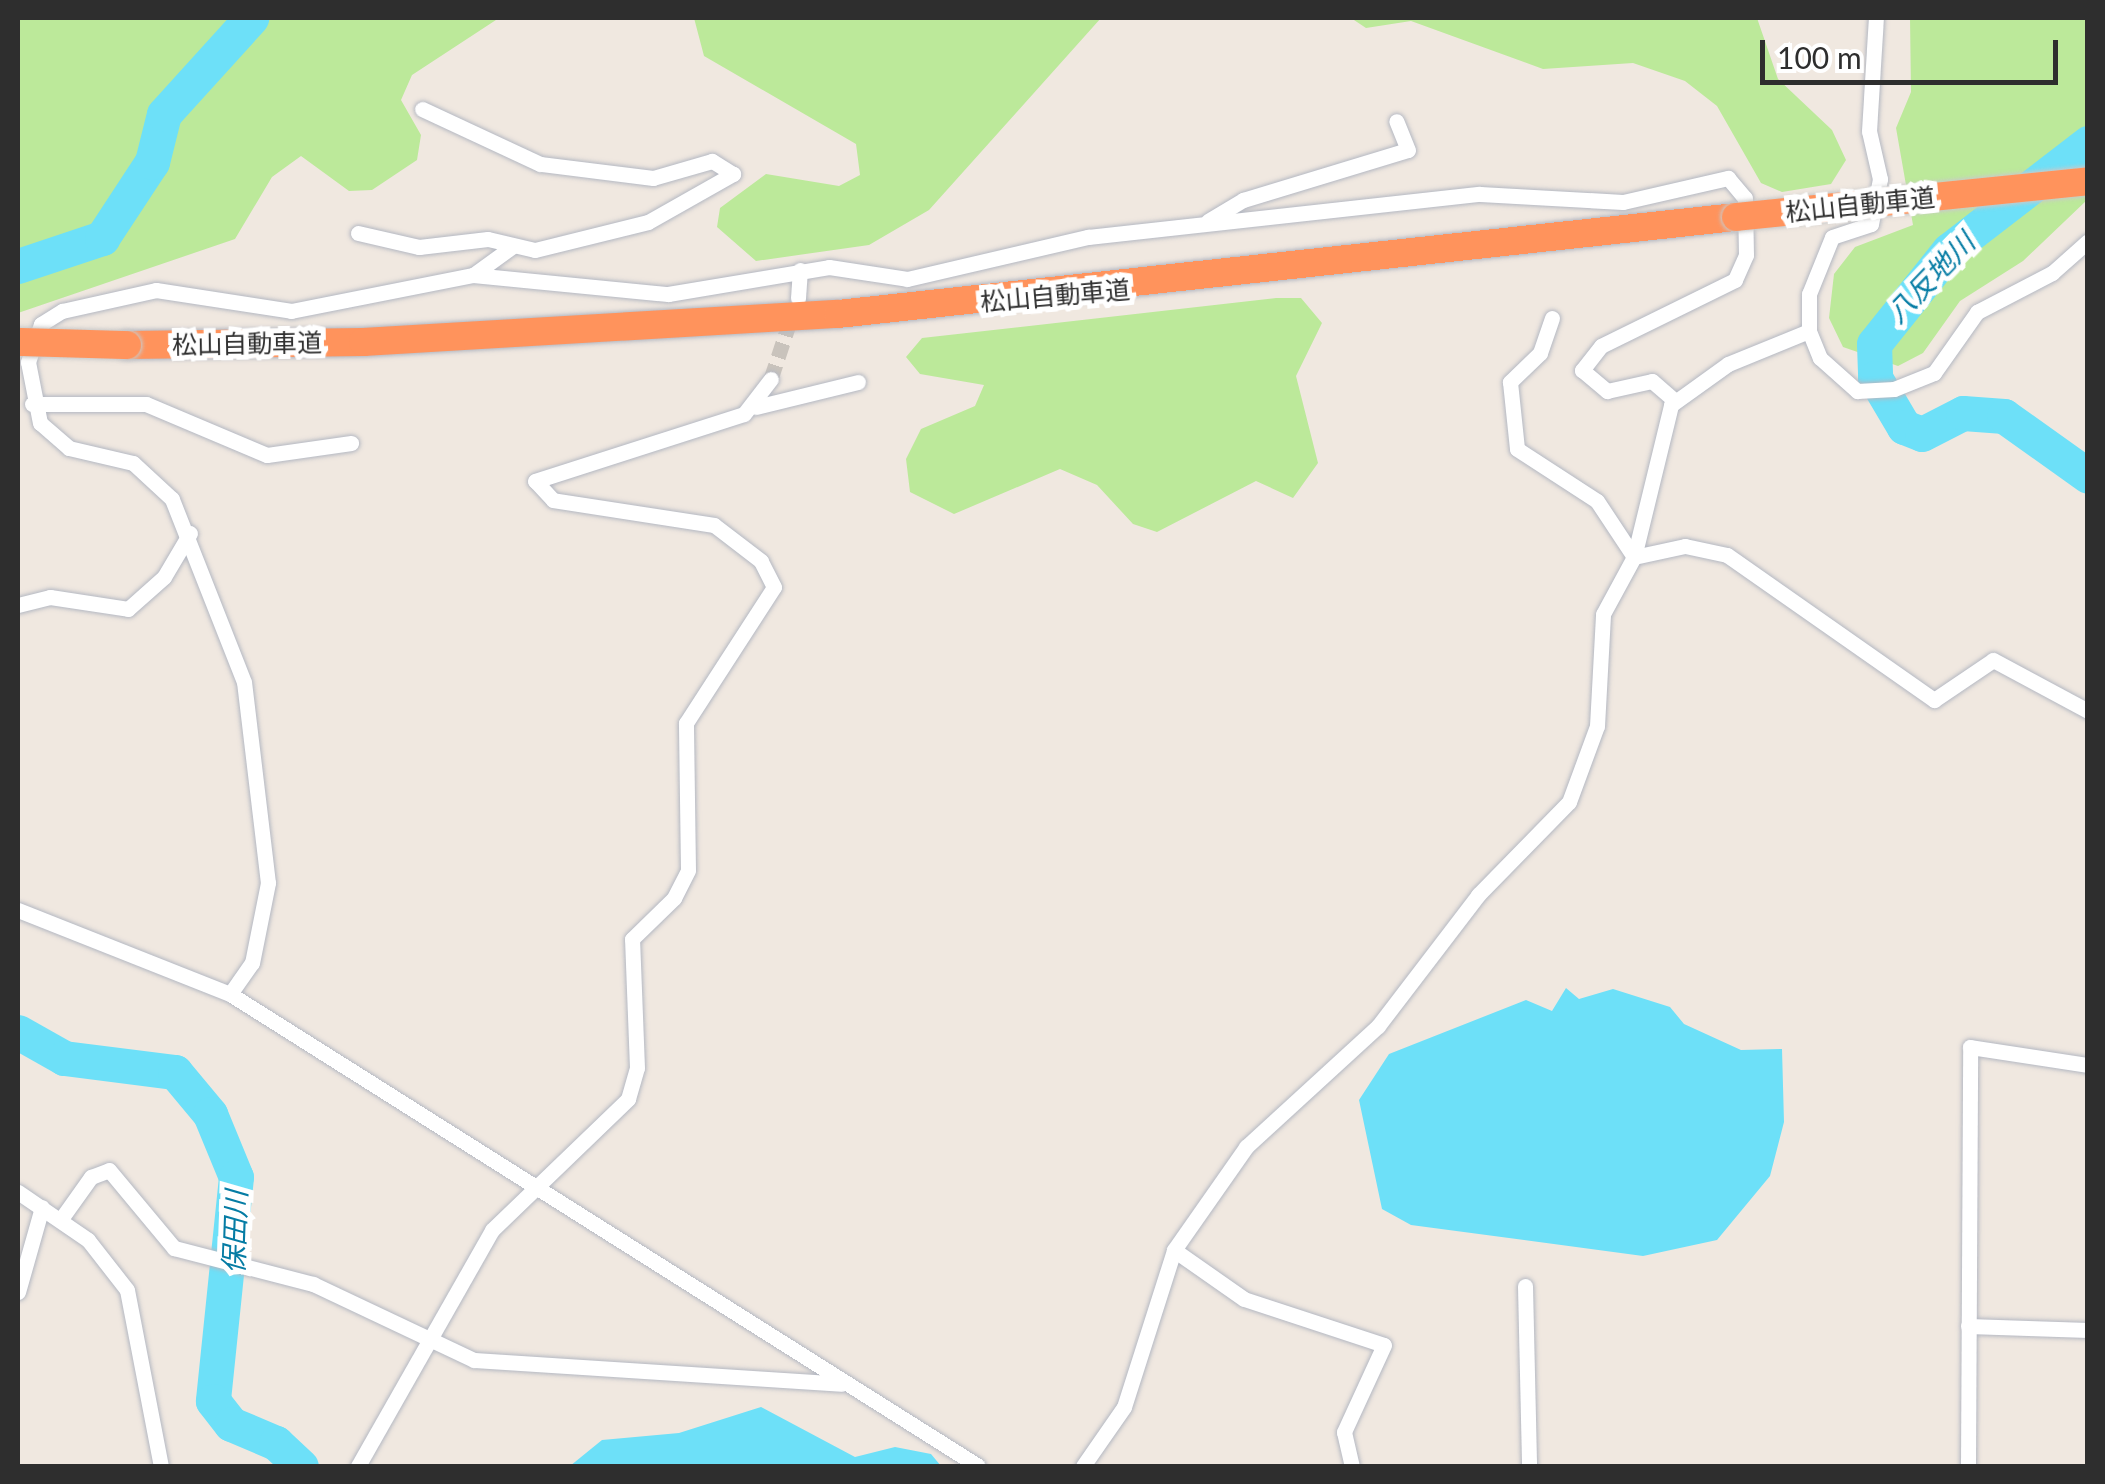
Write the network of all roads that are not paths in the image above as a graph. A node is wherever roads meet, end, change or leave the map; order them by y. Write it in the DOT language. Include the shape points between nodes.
graph roads {
  1 [pos="1876,18"];
  2 [pos="422,109"];
  3 [pos="1396,121"];
  4 [pos="2088,180"];
  5 [pos="1202,225"];
  6 [pos="358,234"];
  7 [pos="2087,240"];
  8 [pos="512,246"];
  9 [pos="800,270"];
  10 [pos="472,275"];
  11 [pos="798,298"];
  12 [pos="1552,318"];
  13 [pos="1809,332"];
  14 [pos="18,342"];
  15 [pos="771,379"];
  16 [pos="858,382"];
  17 [pos="1675,401"];
  18 [pos="32,404"];
  19 [pos="756,408"];
  20 [pos="351,443"];
  21 [pos="190,532"];
  22 [pos="1634,557"];
  23 [pos="18,605"];
  24 [pos="2088,711"];
  25 [pos="18,910"];
  26 [pos="230,994"];
  27 [pos="2088,1065"];
  28 [pos="536,1186"];
  29 [pos="18,1192"];
  30 [pos="42,1207"];
  31 [pos="61,1219"];
  32 [pos="1174,1250"];
  33 [pos="1524,1286"];
  34 [pos="18,1292"];
  35 [pos="1968,1326"];
  36 [pos="2088,1330"];
  37 [pos="426,1340"];
  38 [pos="844,1384"];
  39 [pos="162,1466"];
  40 [pos="358,1466"];
  41 [pos="978,1466"];
  42 [pos="1083,1466"];
  43 [pos="1352,1466"];
  44 [pos="1529,1466"];
  45 [pos="1968,1466"];
  1 -- 13 [label="street" via="1869,130 1880,180 1871,224 1832,237 1809,294"];
  2 -- 8 [label="street" via="540,164 653,178 712,161 732,166 722,183 648,222 535,250"];
  3 -- 5 [label="street" via="1408,150 1243,200"];
  4 -- 14 [label="highway, 松山自動車道, bridge" via="838,314 363,342"];
  5 -- 9 [label="street" via="1088,237 925,277"];
  5 -- 17 [label="street" via="1480,194 1624,202 1728,178 1745,198 1746,256 1735,280 1601,346 1582,370 1606,392 1652,380"];
  6 -- 8 [label="street" via="420,247 488,239"];
  7 -- 13 [label="street" via="2052,273 1977,312 1934,373 1894,389 1858,391 1820,358"];
  8 -- 10 [label="street"];
  9 -- 10 [label="street" via="688,294"];
  9 -- 11 [label="street"];
  10 -- 18 [label="street" via="291,311 174,290 109,294 41,324 28,362"];
  12 -- 22 [label="street" via="1540,352 1510,382 1517,449 1597,501"];
  13 -- 17 [label="street" via="1728,364"];
  15 -- 19 [label="street"];
  16 -- 19 [label="street"];
  17 -- 22 [label="street" via="1659,430"];
  18 -- 20 [label="street" via="146,404 267,455"];
  18 -- 21 [label="street" via="69,448 110,454 154,478"];
  19 -- 28 [label="street" via="535,480 553,500 714,525 761,561 774,587 686,723 688,870 674,898 632,939 636,1068 628,1099"];
  21 -- 23 [label="street" via="164,577 128,609 50,597"];
  21 -- 26 [label="street" via="244,682 266,843 257,944"];
  22 -- 24 [label="street" via="1685,546 1727,554 1934,700 1993,660"];
  22 -- 32 [label="street" via="1604,614 1597,726 1569,802 1478,895 1378,1026 1274,1115"];
  25 -- 26 [label="street"];
  26 -- 28 [label="street"];
  27 -- 35 [label="street" via="1970,1047"];
  28 -- 37 [label="street" via="475,1254"];
  28 -- 38 [label="street"];
  29 -- 30 [label="street"];
  30 -- 31 [label="street"];
  30 -- 34 [label="street"];
  31 -- 37 [label="street" via="91,1178 109,1170 174,1248 313,1284"];
  31 -- 39 [label="street" via="127,1290"];
  32 -- 42 [label="street" via="1124,1407"];
  32 -- 43 [label="street" via="1244,1299 1384,1345 1344,1432"];
  33 -- 44 [label="street"];
  35 -- 36 [label="street"];
  35 -- 45 [label="street"];
  37 -- 38 [label="street" via="496,1365"];
  37 -- 40 [label="street"];
  38 -- 41 [label="street"];
}
